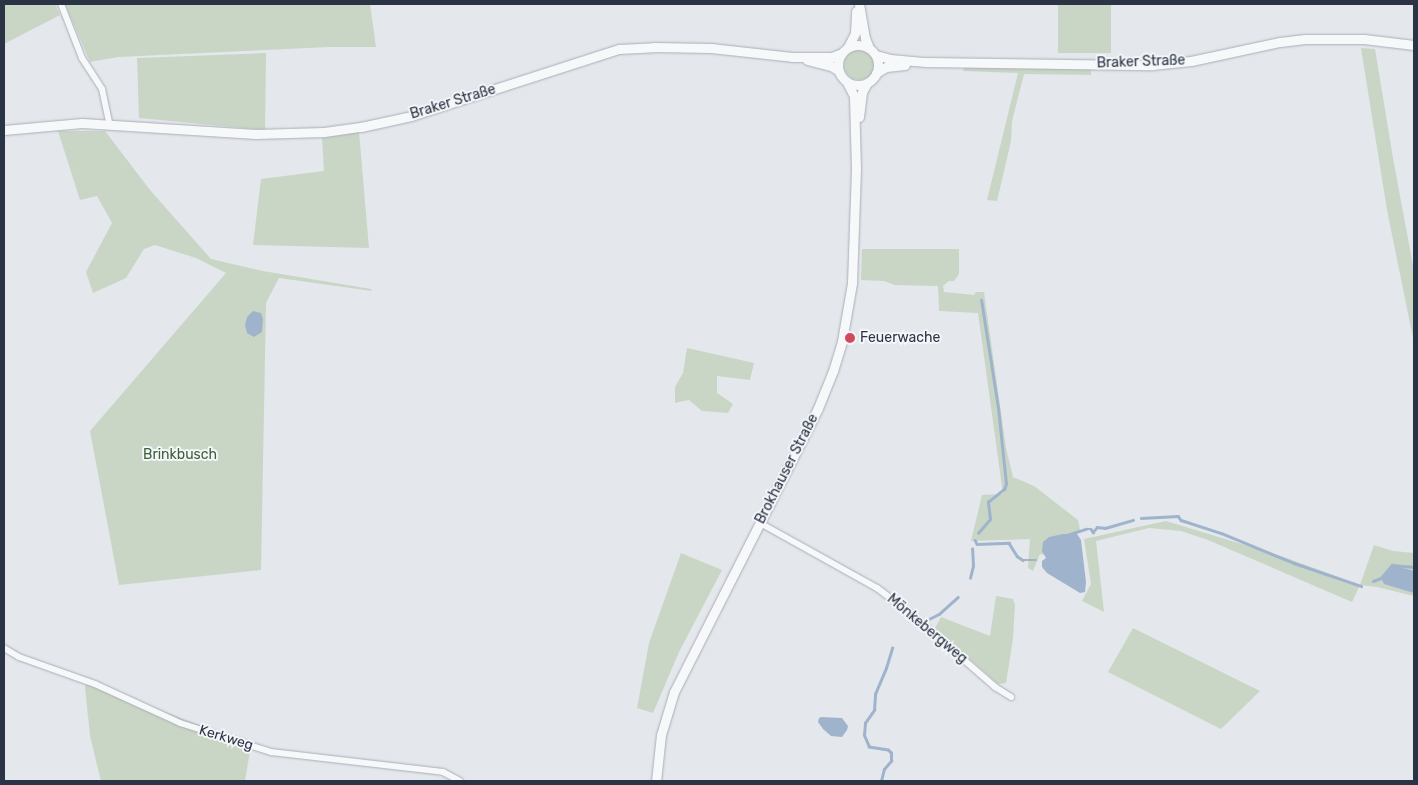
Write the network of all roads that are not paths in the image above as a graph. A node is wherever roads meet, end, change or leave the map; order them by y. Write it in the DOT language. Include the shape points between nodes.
graph roads {
  1 [pos="61,4"];
  2 [pos="858,4"];
  3 [pos="1414,45"];
  4 [pos="845,50"];
  5 [pos="872,51"];
  6 [pos="792,56"];
  7 [pos="926,62"];
  8 [pos="839,71"];
  9 [pos="876,73"];
  10 [pos="848,82"];
  11 [pos="867,83"];
  12 [pos="109,124"];
  13 [pos="4,130"];
  14 [pos="857,140"];
  15 [pos="760,523"];
  16 [pos="4,648"];
  17 [pos="1011,697"];
  18 [pos="460,781"];
  19 [pos="656,781"];
  1 -- 12 [label="street" via="82,58 102,89"];
  2 -- 4 [label="street" via="855,33"];
  2 -- 5 [label="street" via="865,38"];
  3 -- 7 [label="street, Braker Straße" via="1364,39 1305,39 1191,61 1152,65"];
  4 -- 5 [label="street" via="859,44"];
  4 -- 6 [label="street, Braker Straße" via="832,57"];
  4 -- 8 [label="street" via="838,64"];
  5 -- 7 [label="street, Braker Straße" via="890,59"];
  5 -- 9 [label="street" via="878,61"];
  6 -- 8 [label="street, Braker Straße"];
  6 -- 12 [label="street, Braker Straße" via="711,48 619,49 411,116 324,132 256,134"];
  7 -- 9 [label="street, Braker Straße" via="886,68"];
  8 -- 10 [label="street"];
  9 -- 11 [label="street"];
  10 -- 11 [label="street"];
  10 -- 14 [label="street, Brokhauser Straße" via="853,92"];
  11 -- 14 [label="street, Brokhauser Straße" via="862,92"];
  12 -- 13 [label="street, Braker Straße" via="82,123"];
  14 -- 15 [label="street, Brokhauser Straße" via="852,283 842,341 818,408"];
  15 -- 17 [label="street, Mönkebergweg" via="877,588"];
  15 -- 19 [label="street, Brokhauser Straße" via="674,692 661,735"];
  16 -- 18 [label="street, Kerkweg" via="180,723 271,752 443,772"];
}
